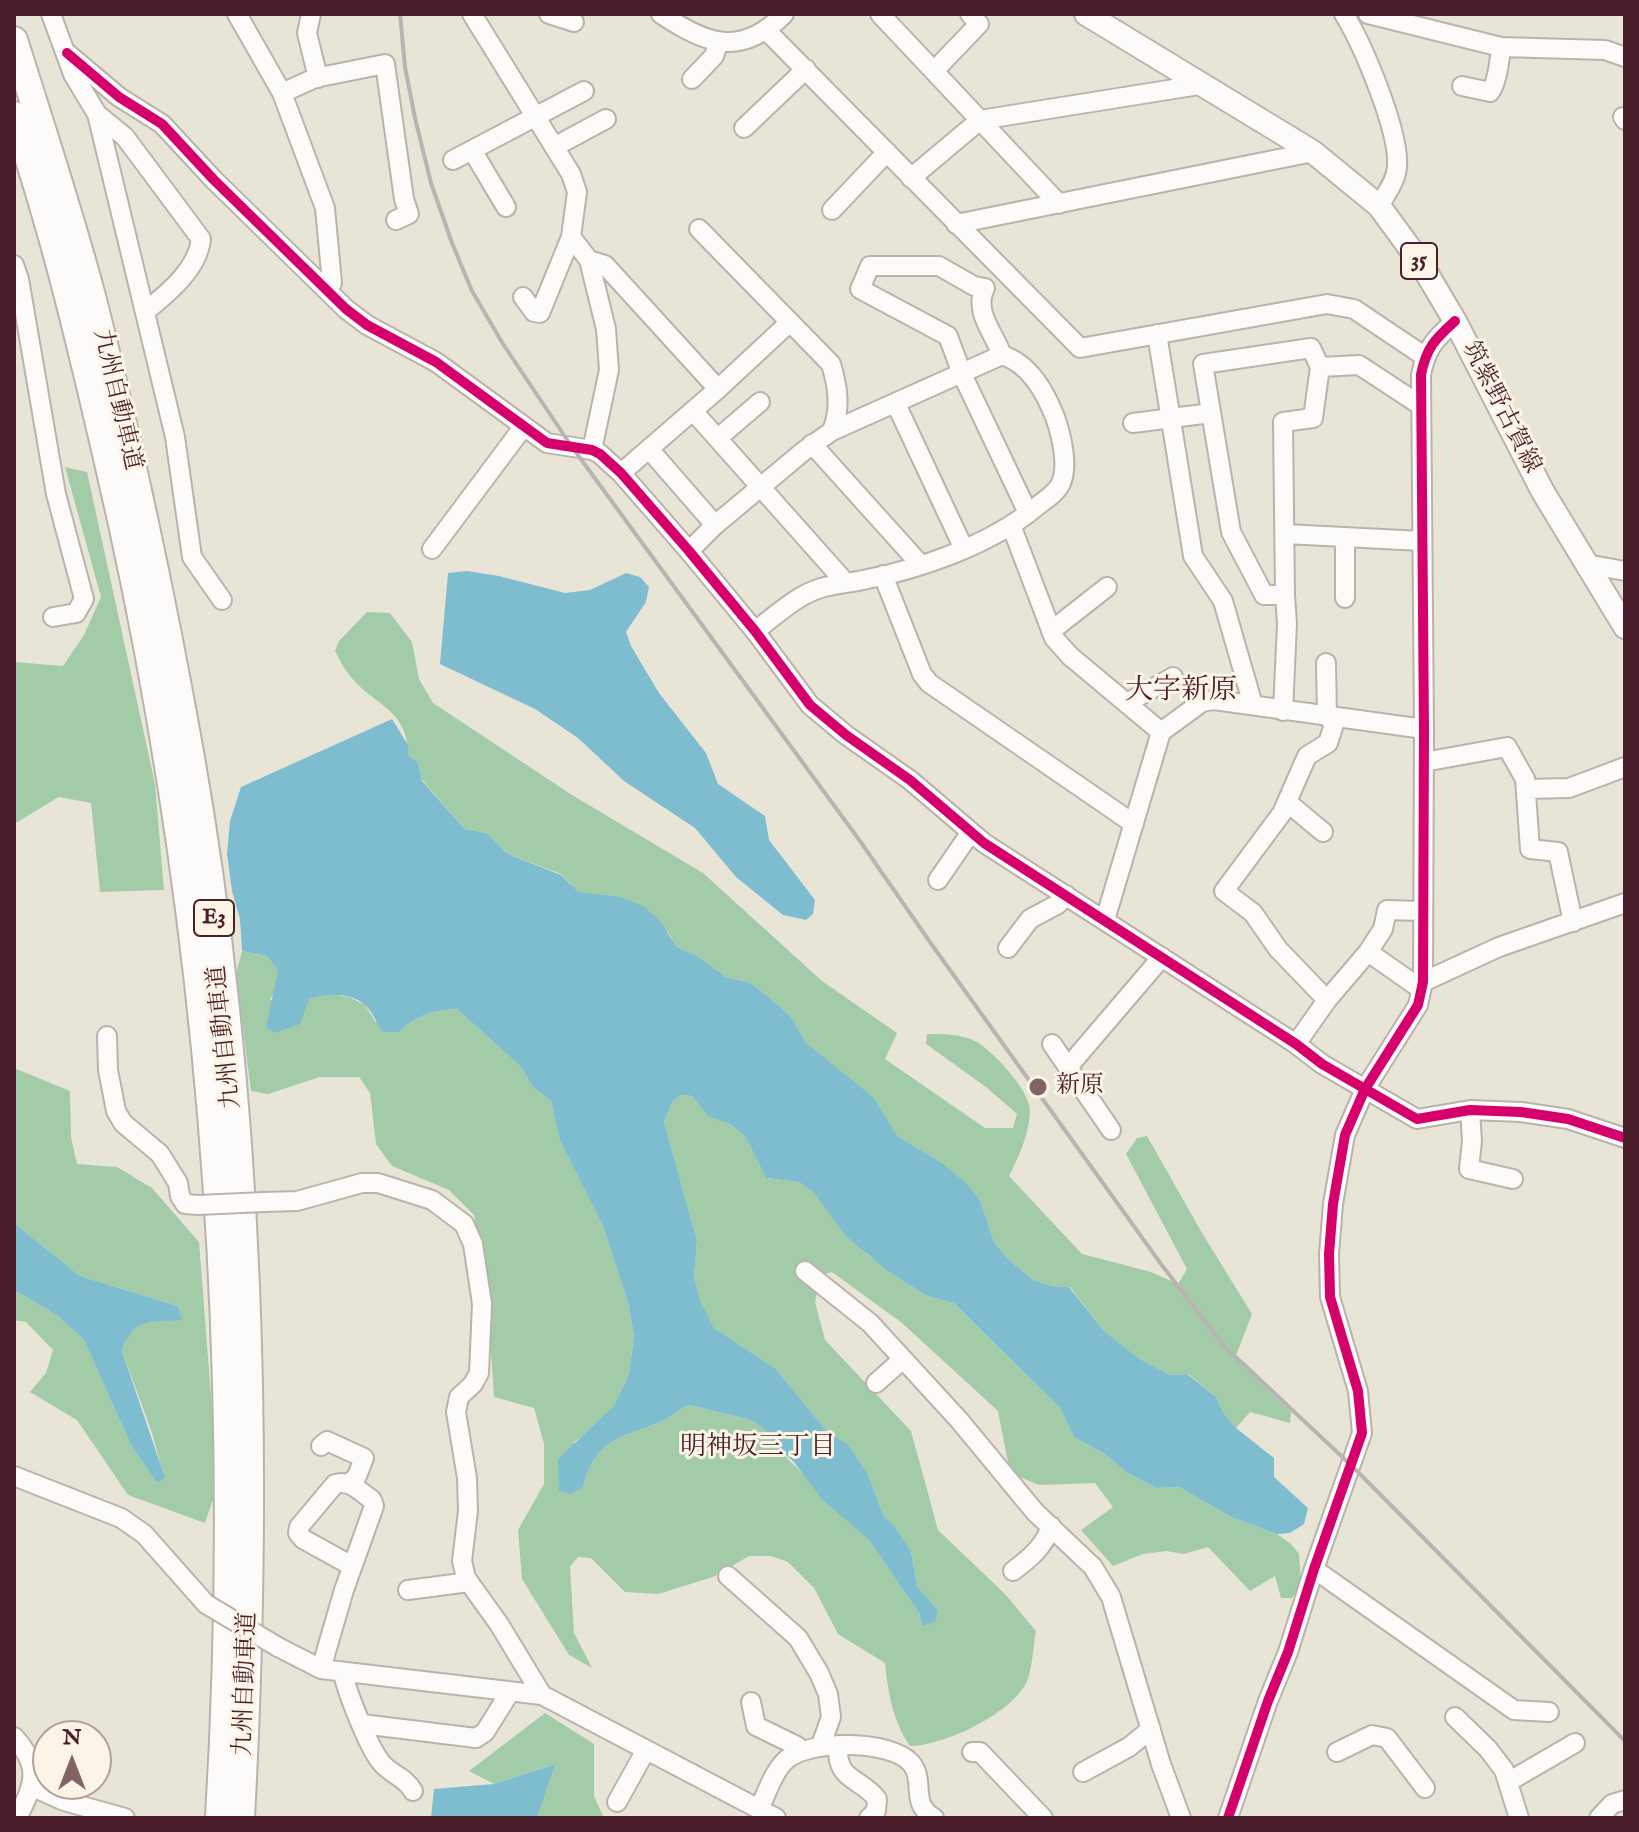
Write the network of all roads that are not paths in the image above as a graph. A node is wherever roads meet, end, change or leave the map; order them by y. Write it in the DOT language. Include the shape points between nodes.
graph roads {
  1 [pos="51,14"];
  2 [pos="237,14"];
  3 [pos="311,14"];
  4 [pos="472,14"];
  5 [pos="549,14"];
  6 [pos="661,14"];
  7 [pos="784,14"];
  8 [pos="880,14"];
  9 [pos="970,14"];
  10 [pos="1086,14"];
  11 [pos="1368,14"];
  12 [pos="1350,16"];
  13 [pos="574,22"];
  14 [pos="767,31"];
  15 [pos="14,40"];
  16 [pos="719,41"];
  17 [pos="1501,47"];
  18 [pos="67,53"];
  19 [pos="1625,57"];
  20 [pos="806,69"];
  21 [pos="934,71"];
  22 [pos="318,78"];
  23 [pos="692,79"];
  24 [pos="1199,85"];
  25 [pos="1462,86"];
  26 [pos="584,91"];
  27 [pos="282,93"];
  28 [pos="97,114"];
  29 [pos="14,115"];
  30 [pos="535,116"];
  31 [pos="606,119"];
  32 [pos="980,120"];
  33 [pos="744,128"];
  34 [pos="554,147"];
  35 [pos="472,150"];
  36 [pos="887,152"];
  37 [pos="1313,152"];
  38 [pos="453,160"];
  39 [pos="911,178"];
  40 [pos="1059,204"];
  41 [pos="1379,206"];
  42 [pos="506,207"];
  43 [pos="832,210"];
  44 [pos="396,220"];
  45 [pos="956,224"];
  46 [pos="699,229"];
  47 [pos="571,237"];
  48 [pos="589,260"];
  49 [pos="14,265"];
  50 [pos="1001,269"];
  51 [pos="985,288"];
  52 [pos="328,290"];
  53 [pos="523,297"];
  54 [pos="146,311"];
  55 [pos="1455,321"];
  56 [pos="790,322"];
  57 [pos="1157,334"];
  58 [pos="1002,355"];
  59 [pos="1424,356"];
  60 [pos="1320,367"];
  61 [pos="962,374"];
  62 [pos="718,389"];
  63 [pos="760,402"];
  64 [pos="1417,403"];
  65 [pos="896,404"];
  66 [pos="693,411"];
  67 [pos="1211,413"];
  68 [pos="1171,419"];
  69 [pos="1133,423"];
  70 [pos="524,426"];
  71 [pos="832,431"];
  72 [pos="718,438"];
  73 [pos="812,444"];
  74 [pos="649,449"];
  75 [pos="592,450"];
  76 [pos="621,473"];
  77 [pos="760,489"];
  78 [pos="1028,513"];
  79 [pos="715,525"];
  80 [pos="1011,525"];
  81 [pos="1285,534"];
  82 [pos="1345,537"];
  83 [pos="1422,541"];
  84 [pos="432,549"];
  85 [pos="964,549"];
  86 [pos="689,551"];
  87 [pos="920,564"];
  88 [pos="1586,564"];
  89 [pos="1625,571"];
  90 [pos="883,575"];
  91 [pos="846,583"];
  92 [pos="1107,587"];
  93 [pos="1285,595"];
  94 [pos="1345,598"];
  95 [pos="222,600"];
  96 [pos="53,617"];
  97 [pos="1625,627"];
  98 [pos="755,631"];
  99 [pos="1051,631"];
  100 [pos="1326,663"];
  101 [pos="1173,677"];
  102 [pos="1127,703"];
  103 [pos="1253,705"];
  104 [pos="1283,711"];
  105 [pos="1331,718"];
  106 [pos="1424,729"];
  107 [pos="1161,732"];
  108 [pos="1424,762"];
  109 [pos="1625,767"];
  110 [pos="1526,789"];
  111 [pos="1287,802"];
  112 [pos="1134,824"];
  113 [pos="971,832"];
  114 [pos="1323,832"];
  115 [pos="938,880"];
  116 [pos="1066,895"];
  117 [pos="1625,903"];
  118 [pos="1422,911"];
  119 [pos="1105,920"];
  120 [pos="1573,922"];
  121 [pos="1008,948"];
  122 [pos="1368,952"];
  123 [pos="1162,957"];
  124 [pos="1422,986"];
  125 [pos="1327,1000"];
  126 [pos="107,1036"];
  127 [pos="1052,1044"];
  128 [pos="1296,1044"];
  129 [pos="1068,1067"];
  130 [pos="1365,1089"];
  131 [pos="1470,1110"];
  132 [pos="1111,1130"];
  133 [pos="1625,1138"];
  134 [pos="1513,1179"];
  135 [pos="805,1271"];
  136 [pos="903,1359"];
  137 [pos="876,1383"];
  138 [pos="321,1446"];
  139 [pos="14,1476"];
  140 [pos="349,1484"];
  141 [pos="1051,1526"];
  142 [pos="352,1566"];
  143 [pos="1314,1569"];
  144 [pos="1013,1571"];
  145 [pos="728,1576"];
  146 [pos="469,1582"];
  147 [pos="408,1590"];
  148 [pos="321,1669"];
  149 [pos="343,1673"];
  150 [pos="510,1692"];
  151 [pos="542,1695"];
  152 [pos="751,1702"];
  153 [pos="1549,1712"];
  154 [pos="1455,1717"];
  155 [pos="362,1724"];
  156 [pos="1151,1729"];
  157 [pos="14,1737"];
  158 [pos="1575,1743"];
  159 [pos="830,1745"];
  160 [pos="646,1750"];
  161 [pos="800,1752"];
  162 [pos="972,1752"];
  163 [pos="1337,1752"];
  164 [pos="32,1767"];
  165 [pos="1083,1772"];
  166 [pos="1508,1782"];
  167 [pos="1425,1788"];
  168 [pos="32,1789"];
  169 [pos="413,1791"];
  170 [pos="62,1800"];
  171 [pos="1625,1800"];
  172 [pos="617,1802"];
  173 [pos="759,1809"];
  174 [pos="17,1818"];
  175 [pos="125,1818"];
  176 [pos="219,1818"];
  177 [pos="241,1818"];
  178 [pos="776,1818"];
  179 [pos="869,1818"];
  180 [pos="934,1818"];
  181 [pos="1043,1818"];
  182 [pos="1181,1818"];
  183 [pos="1228,1818"];
  184 [pos="1519,1818"];
  185 [pos="1599,1818"];
  1 -- 18 [label="street"];
  2 -- 27 [label="street"];
  3 -- 22 [label="street" via="307,33"];
  4 -- 30 [label="street"];
  5 -- 13 [label="street"];
  6 -- 16 [label="street" via="685,30"];
  7 -- 14 [label="street"];
  8 -- 21 [label="street"];
  9 -- 21 [label="street" via="979,24"];
  10 -- 24 [label="main road, 筑紫野古賀線 / 35"];
  11 -- 17 [label="street"];
  12 -- 41 [label="street" via="1397,154 1397,171"];
  14 -- 16 [label="street" via="755,38"];
  14 -- 20 [label="street"];
  15 -- 177 [label="highway, 九州自動車道 / E3" via="92,298 142,510 191,755 211,895 240,1178 249,1357 251,1587"];
  16 -- 23 [label="street" via="714,56"];
  17 -- 19 [label="street" via="1605,50"];
  17 -- 25 [label="street" via="1496,85 1490,92"];
  18 -- 28 [label="street"];
  18 -- 52 [label="street" via="119,97 162,124"];
  20 -- 33 [label="street"];
  20 -- 36 [label="street"];
  21 -- 32 [label="street"];
  22 -- 27 [label="street"];
  22 -- 44 [label="street" via="385,64 409,214"];
  24 -- 32 [label="street"];
  24 -- 37 [label="main road, 筑紫野古賀線 / 35"];
  26 -- 30 [label="street"];
  27 -- 52 [label="street" via="325,208 332,283"];
  28 -- 54 [label="street"];
  28 -- 54 [label="street" via="125,137 201,239 199,255"];
  29 -- 176 [label="highway, 九州自動車道 / E3" via="71,305 145,630 205,1029 219,1193 228,1421"];
  30 -- 34 [label="street"];
  30 -- 35 [label="street"];
  31 -- 34 [label="street"];
  32 -- 39 [label="street"];
  32 -- 40 [label="street"];
  34 -- 47 [label="street" via="577,192"];
  35 -- 38 [label="street"];
  35 -- 42 [label="street"];
  36 -- 39 [label="street"];
  36 -- 43 [label="street"];
  37 -- 40 [label="street"];
  37 -- 41 [label="main road, 筑紫野古賀線 / 35"];
  39 -- 45 [label="street"];
  40 -- 45 [label="street"];
  41 -- 55 [label="main road, 筑紫野古賀線 / 35"];
  45 -- 50 [label="street"];
  46 -- 56 [label="street"];
  47 -- 48 [label="street"];
  47 -- 53 [label="street" via="540,313"];
  48 -- 62 [label="street" via="605,265"];
  48 -- 75 [label="street" via="606,329 609,370"];
  49 -- 96 [label="street" via="56,494 84,599 76,613"];
  50 -- 51 [label="street"];
  50 -- 57 [label="street" via="1080,348"];
  51 -- 58 [label="street" via="981,312"];
  51 -- 61 [label="street" via="939,266 870,266 860,289 948,336"];
  52 -- 70 [label="street" via="367,325 436,362"];
  54 -- 95 [label="street" via="175,437 192,557"];
  55 -- 59 [label="street"];
  55 -- 88 [label="main road, 筑紫野古賀線 / 35"];
  56 -- 62 [label="street"];
  56 -- 71 [label="street" via="831,364 838,387"];
  57 -- 59 [label="street" via="1327,304 1354,309"];
  57 -- 68 [label="street"];
  58 -- 61 [label="street"];
  58 -- 78 [label="street" via="1040,384 1064,458 1062,482"];
  59 -- 83 [label="street"];
  60 -- 64 [label="street" via="1359,365"];
  60 -- 67 [label="street" via="1311,348 1203,364"];
  60 -- 81 [label="street" via="1313,418 1283,422"];
  61 -- 65 [label="street"];
  61 -- 78 [label="street"];
  62 -- 66 [label="street"];
  63 -- 72 [label="street"];
  65 -- 71 [label="street"];
  65 -- 85 [label="street"];
  66 -- 72 [label="street"];
  66 -- 74 [label="street"];
  67 -- 68 [label="street"];
  67 -- 93 [label="street" via="1231,532 1264,595"];
  68 -- 69 [label="street"];
  68 -- 103 [label="street" via="1193,556 1223,601"];
  70 -- 75 [label="street" via="547,443"];
  70 -- 84 [label="street"];
  71 -- 73 [label="street"];
  72 -- 77 [label="street"];
  73 -- 77 [label="street"];
  73 -- 87 [label="street"];
  74 -- 76 [label="street"];
  74 -- 79 [label="street"];
  75 -- 76 [label="street"];
  76 -- 86 [label="street"];
  77 -- 79 [label="street"];
  77 -- 91 [label="street"];
  78 -- 80 [label="street"];
  79 -- 86 [label="street"];
  80 -- 85 [label="street"];
  80 -- 99 [label="street"];
  81 -- 82 [label="street"];
  81 -- 93 [label="street"];
  82 -- 83 [label="street"];
  82 -- 94 [label="street"];
  83 -- 106 [label="street"];
  85 -- 87 [label="street"];
  86 -- 98 [label="street"];
  87 -- 90 [label="street"];
  88 -- 89 [label="street"];
  88 -- 97 [label="main road, 筑紫野古賀線 / 35"];
  90 -- 91 [label="street"];
  90 -- 112 [label="street" via="929,683"];
  91 -- 98 [label="street" via="804,595"];
  92 -- 99 [label="street"];
  93 -- 104 [label="street"];
  98 -- 113 [label="street" via="810,705"];
  99 -- 102 [label="street" via="1070,656"];
  100 -- 105 [label="street"];
  101 -- 102 [label="street"];
  102 -- 107 [label="street"];
  103 -- 104 [label="street"];
  103 -- 107 [label="street" via="1202,702"];
  104 -- 105 [label="street"];
  105 -- 106 [label="street"];
  105 -- 111 [label="street" via="1328,743 1307,756"];
  106 -- 108 [label="street"];
  107 -- 112 [label="street"];
  108 -- 110 [label="street" via="1507,747"];
  108 -- 118 [label="street"];
  109 -- 110 [label="street" via="1569,788"];
  110 -- 120 [label="street" via="1530,849 1558,852"];
  111 -- 114 [label="street"];
  111 -- 125 [label="street" via="1224,891 1253,913 1278,949"];
  112 -- 119 [label="street"];
  113 -- 115 [label="street"];
  113 -- 116 [label="street"];
  116 -- 119 [label="street"];
  116 -- 121 [label="street" via="1030,919"];
  117 -- 120 [label="street"];
  118 -- 122 [label="street" via="1387,910 1383,929"];
  118 -- 124 [label="street"];
  119 -- 123 [label="street"];
  120 -- 124 [label="street" via="1499,947"];
  122 -- 124 [label="street"];
  122 -- 125 [label="street"];
  123 -- 128 [label="street"];
  123 -- 129 [label="street"];
  124 -- 130 [label="street" via="1409,1022"];
  125 -- 128 [label="street"];
  126 -- 146 [label="street, bridge" via="116,1111 160,1154 185,1204 297,1201 378,1183 432,1200 464,1224 473,1244 482,1304 479,1373 459,1397 456,1412 467,1478 462,1561"];
  127 -- 129 [label="street"];
  128 -- 130 [label="street"];
  129 -- 132 [label="street"];
  130 -- 131 [label="street" via="1417,1119"];
  130 -- 143 [label="street" via="1341,1153 1329,1254 1330,1297 1358,1391 1362,1433"];
  131 -- 133 [label="street" via="1568,1119"];
  131 -- 134 [label="street" via="1469,1169"];
  135 -- 136 [label="street" via="870,1323"];
  136 -- 137 [label="street"];
  136 -- 141 [label="street"];
  138 -- 140 [label="street" via="327,1441 364,1458"];
  139 -- 148 [label="street, bridge" via="121,1518 144,1534 206,1604"];
  140 -- 142 [label="street" via="374,1506"];
  140 -- 142 [label="street" via="335,1484 298,1533"];
  141 -- 144 [label="street" via="1031,1558"];
  141 -- 156 [label="street" via="1093,1567 1111,1597"];
  142 -- 148 [label="street"];
  143 -- 153 [label="street" via="1514,1710"];
  143 -- 183 [label="street"];
  145 -- 159 [label="street" via="798,1638 828,1694"];
  146 -- 147 [label="street"];
  146 -- 151 [label="street"];
  148 -- 149 [label="street"];
  149 -- 150 [label="street"];
  149 -- 155 [label="street"];
  150 -- 151 [label="street"];
  150 -- 155 [label="street" via="476,1738"];
  151 -- 160 [label="street"];
  152 -- 161 [label="street" via="756,1726"];
  154 -- 166 [label="street" via="1488,1749"];
  155 -- 169 [label="street" via="381,1763"];
  156 -- 165 [label="street"];
  156 -- 182 [label="street"];
  157 -- 164 [label="street"];
  158 -- 166 [label="street"];
  159 -- 161 [label="street"];
  159 -- 179 [label="street" via="842,1771 877,1799"];
  159 -- 180 [label="street" via="901,1755 916,1770 920,1803"];
  160 -- 172 [label="street"];
  160 -- 173 [label="street"];
  161 -- 173 [label="street" via="777,1770"];
  162 -- 181 [label="street" via="980,1752"];
  163 -- 167 [label="street" via="1372,1735 1387,1738"];
  166 -- 184 [label="street"];
  168 -- 174 [label="street"];
  170 -- 175 [label="street"];
  171 -- 185 [label="street" via="1612,1804"];
  173 -- 178 [label="street"];
}
